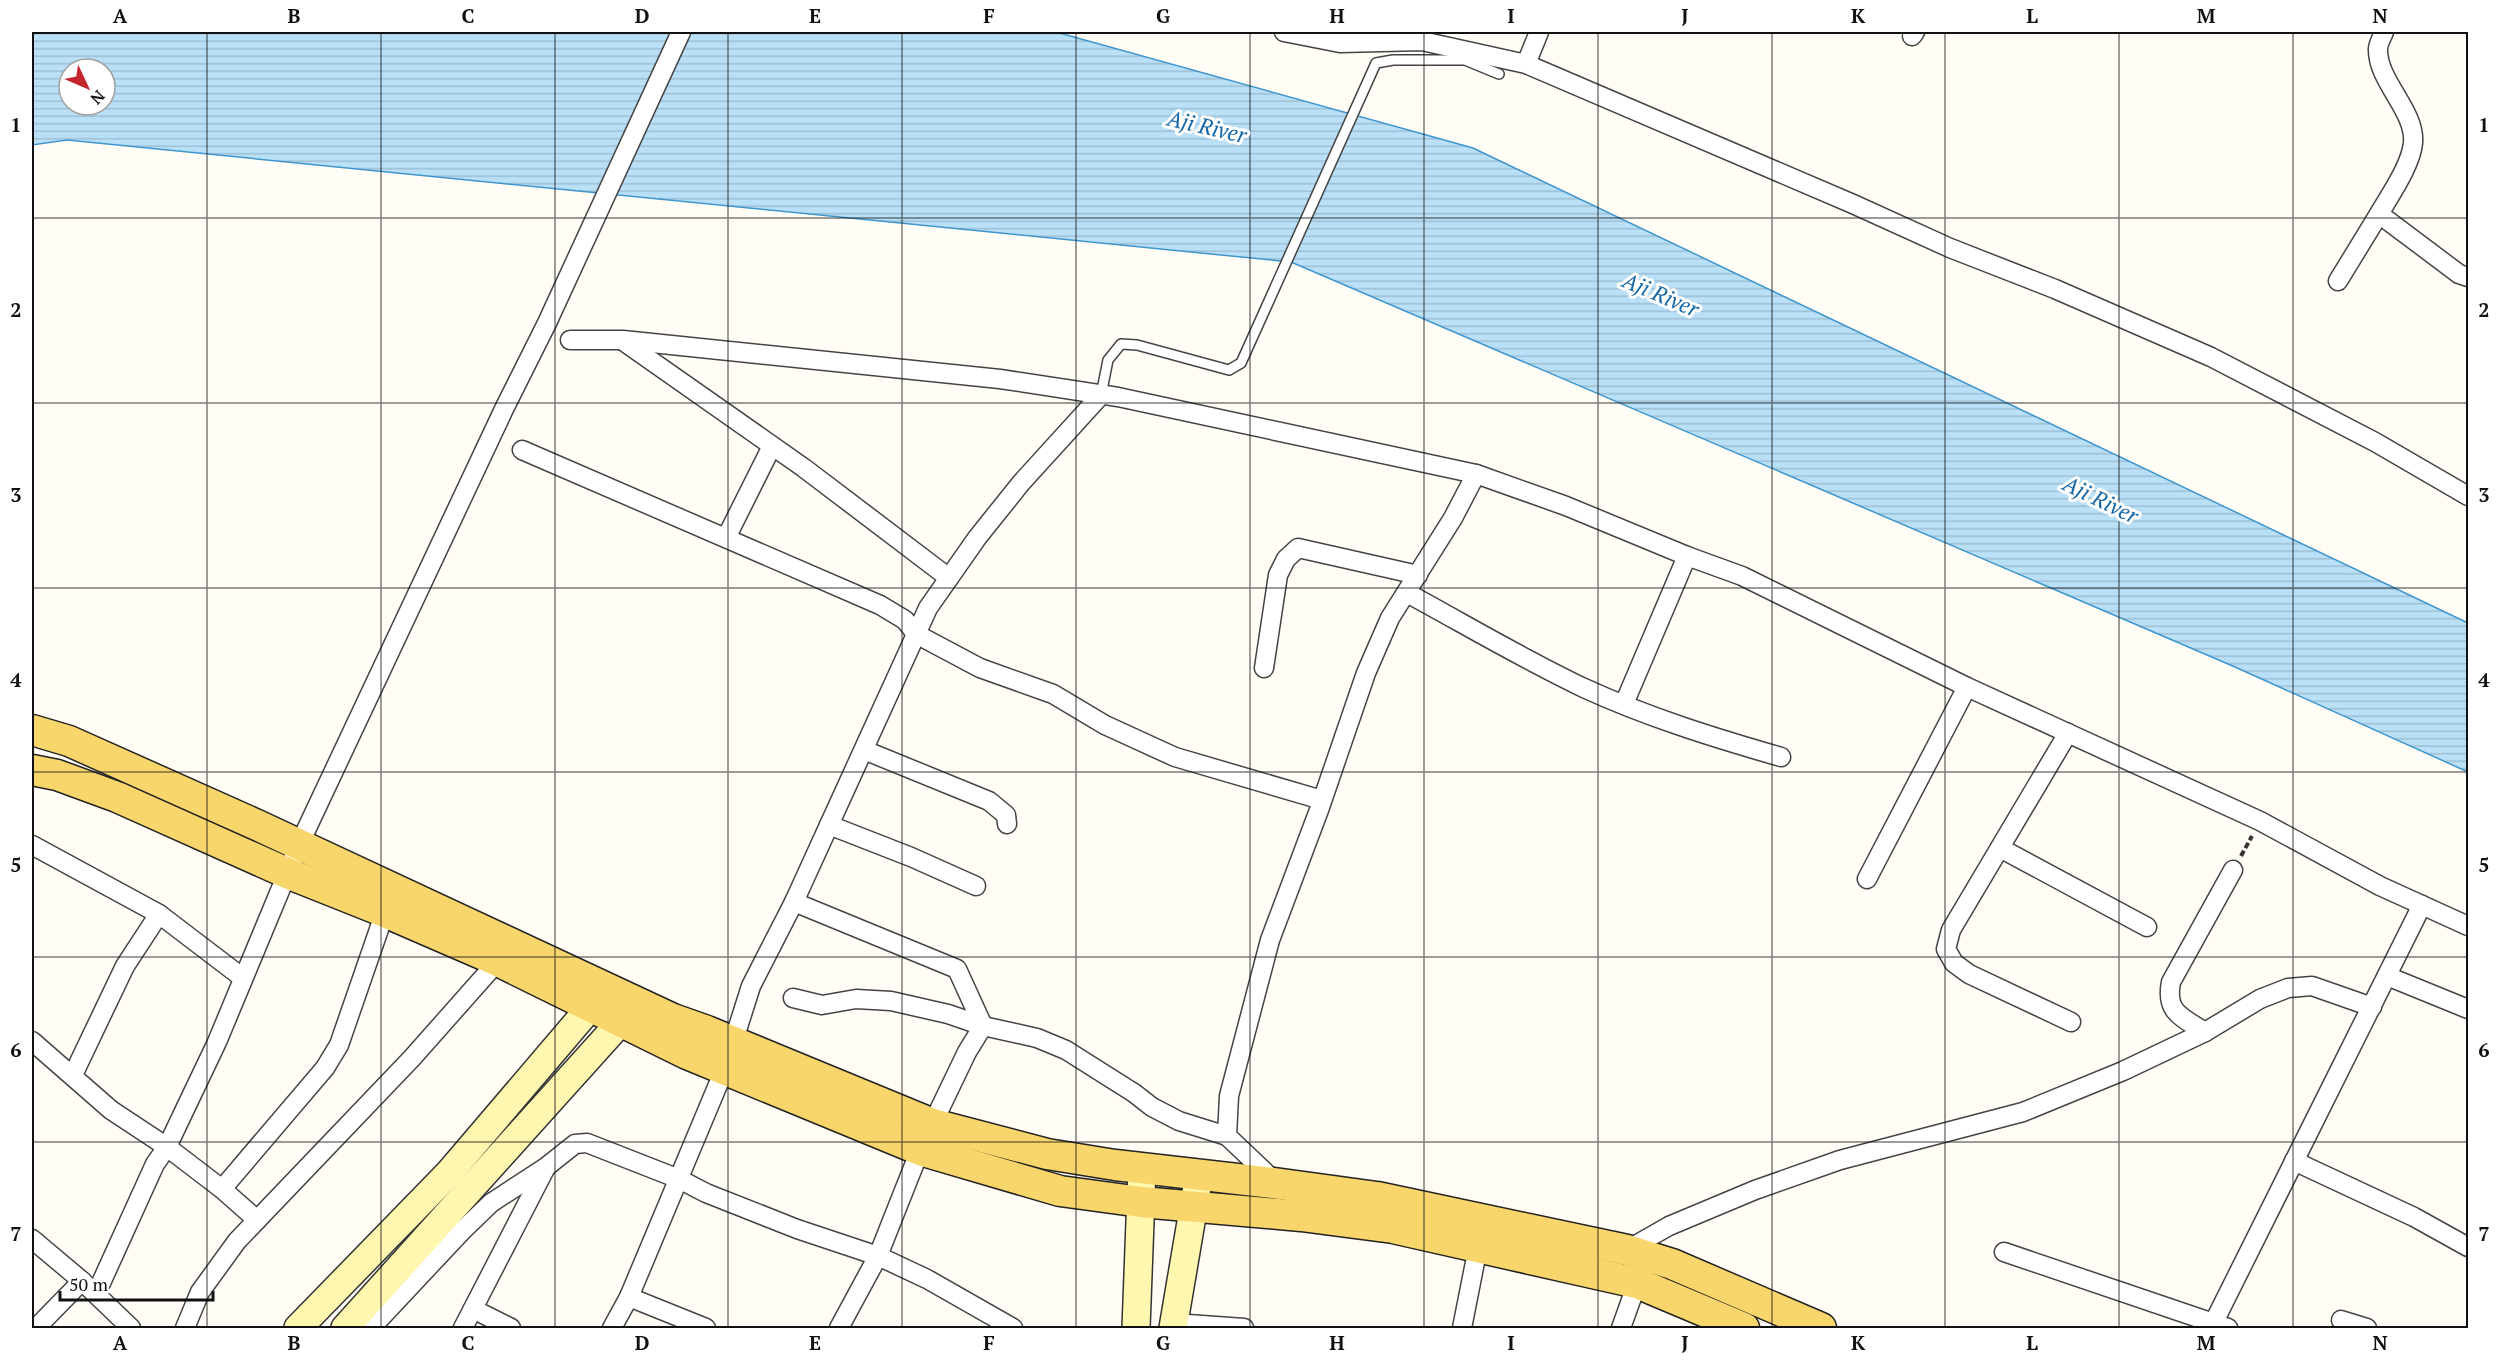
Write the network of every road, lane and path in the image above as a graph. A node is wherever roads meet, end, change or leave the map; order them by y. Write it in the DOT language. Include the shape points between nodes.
graph roads {
  1 [pos="681,32"];
  2 [pos="1284,32"];
  3 [pos="1539,32"];
  4 [pos="2384,32"];
  5 [pos="1526,64"];
  6 [pos="1499,74"];
  7 [pos="2379,214"];
  8 [pos="2469,277"];
  9 [pos="2338,281"];
  10 [pos="570,340"];
  11 [pos="622,340"];
  12 [pos="1101,395"];
  13 [pos="772,446"];
  14 [pos="522,450"];
  15 [pos="1476,474"];
  16 [pos="2469,496"];
  17 [pos="726,538"];
  18 [pos="1687,556"];
  19 [pos="1418,575"];
  20 [pos="949,578"];
  21 [pos="1407,593"];
  22 [pos="916,634"];
  23 [pos="1264,668"];
  24 [pos="1967,687"];
  25 [pos="1624,704"];
  26 [pos="32,730"];
  27 [pos="2068,733"];
  28 [pos="864,750"];
  29 [pos="1781,757"];
  30 [pos="32,770"];
  31 [pos="1322,800"];
  32 [pos="2260,821"];
  33 [pos="1007,824"];
  34 [pos="830,825"];
  35 [pos="32,845"];
  36 [pos="299,845"];
  37 [pos="2000,848"];
  38 [pos="2233,870"];
  39 [pos="287,873"];
  40 [pos="1867,879"];
  41 [pos="976,886"];
  42 [pos="794,902"];
  43 [pos="2422,904"];
  44 [pos="385,912"];
  45 [pos="159,914"];
  46 [pos="2469,926"];
  47 [pos="2147,927"];
  48 [pos="498,961"];
  49 [pos="2387,976"];
  50 [pos="243,978"];
  51 [pos="599,998"];
  52 [pos="792,998"];
  53 [pos="2372,1007"];
  54 [pos="2469,1009"];
  55 [pos="630,1012"];
  56 [pos="2071,1022"];
  57 [pos="983,1026"];
  58 [pos="2205,1032"];
  59 [pos="32,1041"];
  60 [pos="729,1055"];
  61 [pos="73,1075"];
  62 [pos="933,1124"];
  63 [pos="1227,1136"];
  64 [pos="166,1147"];
  65 [pos="920,1150"];
  66 [pos="2294,1161"];
  67 [pos="546,1167"];
  68 [pos="1142,1168"];
  69 [pos="1199,1175"];
  70 [pos="679,1179"];
  71 [pos="1273,1183"];
  72 [pos="222,1189"];
  73 [pos="1141,1203"];
  74 [pos="1195,1206"];
  75 [pos="1271,1213"];
  76 [pos="257,1220"];
  77 [pos="32,1239"];
  78 [pos="1478,1247"];
  79 [pos="2469,1247"];
  80 [pos="2004,1252"];
  81 [pos="879,1256"];
  82 [pos="1637,1263"];
  83 [pos="82,1281"];
  84 [pos="96,1294"];
  85 [pos="629,1297"];
  86 [pos="473,1309"];
  87 [pos="2341,1320"];
  88 [pos="1174,1326"];
  89 [pos="2217,1327"];
  90 [pos="36,1329"];
  91 [pos="131,1329"];
  92 [pos="185,1329"];
  93 [pos="298,1329"];
  94 [pos="345,1329"];
  95 [pos="371,1329"];
  96 [pos="463,1329"];
  97 [pos="511,1329"];
  98 [pos="612,1329"];
  99 [pos="706,1329"];
  100 [pos="839,1329"];
  101 [pos="1013,1329"];
  102 [pos="1136,1329"];
  103 [pos="1244,1329"];
  104 [pos="1462,1329"];
  105 [pos="1621,1329"];
  106 [pos="1744,1329"];
  107 [pos="1821,1329"];
  108 [pos="2367,1329"];
  1 -- 36 [label="street"];
  2 -- 5 [label="street" via="1340,42 1422,42"];
  3 -- 5 [label="street"];
  4 -- 7 [label="street" via="2378,49 2382,65 2412,129 2413,142"];
  5 -- 16 [label="street" via="2211,357 2375,441"];
  6 -- 12 [label="lane" via="1465,60 1376,63 1241,363 1229,370 1121,344 1108,360"];
  7 -- 8 [label="street" via="2459,274"];
  7 -- 9 [label="street"];
  10 -- 11 [label="street"];
  11 -- 12 [label="street" via="1000,379"];
  11 -- 13 [label="street"];
  12 -- 15 [label="street"];
  12 -- 20 [label="street" via="1021,483"];
  13 -- 17 [label="street"];
  13 -- 20 [label="street"];
  14 -- 17 [label="street"];
  15 -- 18 [label="street"];
  15 -- 19 [label="street"];
  17 -- 22 [label="street" via="880,605 905,620"];
  18 -- 24 [label="street" via="1742,576"];
  18 -- 25 [label="street"];
  19 -- 21 [label="street"];
  19 -- 23 [label="street" via="1298,548 1286,559 1278,575"];
  20 -- 22 [label="street"];
  21 -- 25 [label="street" via="1524,657"];
  21 -- 31 [label="street" via="1390,618 1366,673"];
  22 -- 28 [label="street"];
  22 -- 31 [label="street" via="980,668 1053,694 1105,725 1175,757"];
  24 -- 27 [label="street"];
  24 -- 40 [label="street"];
  25 -- 29 [label="street" via="1721,740"];
  26 -- 36 [label="main road" via="69,741"];
  27 -- 32 [label="street"];
  27 -- 37 [label="street"];
  28 -- 33 [label="street" via="989,801 1006,815"];
  28 -- 34 [label="street"];
  30 -- 39 [label="main road" via="117,797"];
  31 -- 63 [label="street" via="1270,939 1229,1096"];
  32 -- 38 [label="path"];
  32 -- 43 [label="street" via="2380,886"];
  34 -- 41 [label="street"];
  34 -- 42 [label="street"];
  35 -- 45 [label="street"];
  36 -- 39 [label="street"];
  36 -- 51 [label="main road"];
  37 -- 47 [label="street"];
  37 -- 56 [label="street" via="1951,930 1946,949 1954,963 1969,974"];
  38 -- 58 [label="street" via="2170,982 2168,998 2174,1011"];
  39 -- 44 [label="main road"];
  39 -- 50 [label="street"];
  42 -- 57 [label="street" via="957,969"];
  42 -- 60 [label="street" via="751,986"];
  43 -- 46 [label="street"];
  43 -- 49 [label="street"];
  44 -- 48 [label="main road"];
  44 -- 72 [label="street" via="339,1045 325,1068"];
  45 -- 50 [label="street"];
  45 -- 61 [label="street" via="125,966"];
  48 -- 51 [label="main road"];
  48 -- 76 [label="street" via="412,1058"];
  49 -- 53 [label="street"];
  49 -- 54 [label="street"];
  50 -- 64 [label="street"];
  51 -- 55 [label="main road"];
  51 -- 93 [label="street" via="449,1173"];
  52 -- 57 [label="street" via="822,1005 856,999 891,1001"];
  53 -- 58 [label="street" via="2313,986 2288,988 2260,999"];
  53 -- 66 [label="street"];
  55 -- 60 [label="main road" via="687,1054"];
  55 -- 94 [label="street"];
  57 -- 62 [label="street"];
  57 -- 63 [label="street" via="1037,1038 1066,1050 1152,1107 1179,1121"];
  58 -- 82 [label="street" via="2023,1112 1840,1160 1755,1190 1669,1226"];
  59 -- 61 [label="street"];
  60 -- 62 [label="main road"];
  60 -- 65 [label="main road"];
  60 -- 70 [label="street"];
  61 -- 64 [label="street" via="111,1110"];
  62 -- 65 [label="street"];
  62 -- 68 [label="main road" via="1047,1154"];
  63 -- 71 [label="street"];
  64 -- 72 [label="street"];
  64 -- 84 [label="street"];
  65 -- 73 [label="main road" via="1059,1191"];
  65 -- 81 [label="street"];
  66 -- 79 [label="street"];
  66 -- 89 [label="street"];
  67 -- 70 [label="street" via="575,1144 586,1143"];
  67 -- 86 [label="street"];
  67 -- 95 [label="street" via="491,1203"];
  68 -- 69 [label="main road"];
  68 -- 73 [label="street"];
  69 -- 71 [label="main road"];
  69 -- 74 [label="street"];
  70 -- 81 [label="street" via="787,1225"];
  70 -- 85 [label="street"];
  71 -- 75 [label="street"];
  71 -- 82 [label="main road" via="1377,1197"];
  72 -- 76 [label="street"];
  73 -- 74 [label="main road"];
  73 -- 102 [label="street"];
  74 -- 75 [label="main road"];
  74 -- 88 [label="street"];
  75 -- 78 [label="main road" via="1365,1223"];
  76 -- 92 [label="street" via="200,1292"];
  77 -- 83 [label="street"];
  78 -- 82 [label="main road"];
  78 -- 104 [label="street"];
  80 -- 89 [label="street"];
  81 -- 100 [label="street"];
  81 -- 101 [label="street"];
  82 -- 105 [label="street"];
  82 -- 106 [label="main road"];
  82 -- 107 [label="main road" via="1716,1281"];
  83 -- 84 [label="street"];
  83 -- 90 [label="street"];
  84 -- 91 [label="street"];
  85 -- 98 [label="street"];
  85 -- 99 [label="street"];
  86 -- 96 [label="street"];
  86 -- 97 [label="street"];
  87 -- 108 [label="street"];
  88 -- 103 [label="street"];
}
